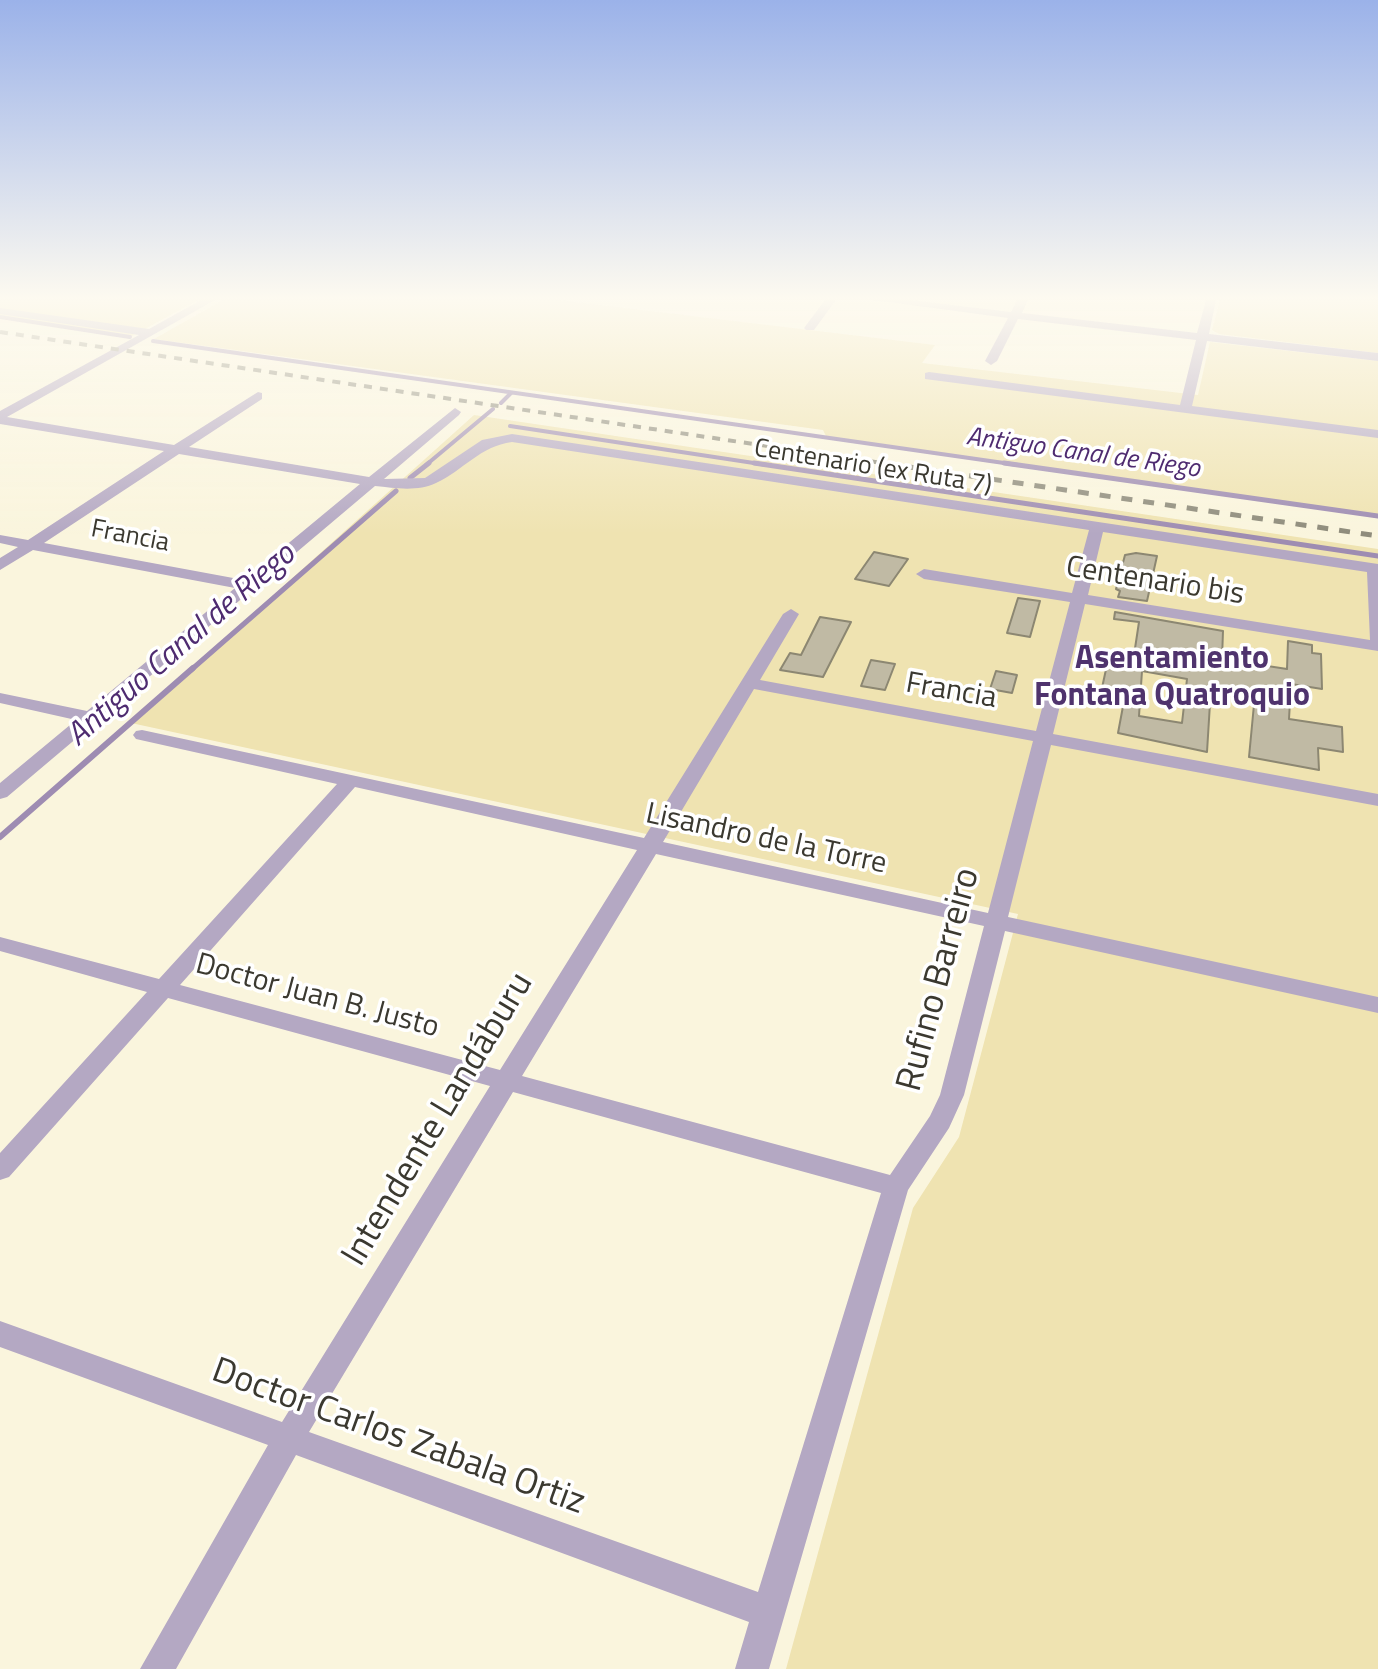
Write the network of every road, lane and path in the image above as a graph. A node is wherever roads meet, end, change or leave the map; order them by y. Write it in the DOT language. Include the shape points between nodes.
graph roads {
  1 [pos="71,378"];
  2 [pos="944,378"];
  3 [pos="1192,378"];
  4 [pos="258,396"];
  5 [pos="1185,409"];
  6 [pos="455,412"];
  7 [pos="0,418"];
  8 [pos="1378,434"];
  9 [pos="175,448"];
  10 [pos="373,482"];
  11 [pos="1097,527"];
  12 [pos="0,539"];
  13 [pos="31,545"];
  14 [pos="0,565"];
  15 [pos="1376,568"];
  16 [pos="924,574"];
  17 [pos="249,586"];
  18 [pos="1080,598"];
  19 [pos="791,614"];
  20 [pos="1378,643"];
  21 [pos="749,683"];
  22 [pos="0,698"];
  23 [pos="88,717"];
  24 [pos="142,735"];
  25 [pos="1046,738"];
  26 [pos="351,780"];
  27 [pos="0,793"];
  28 [pos="1378,800"];
  29 [pos="651,846"];
  30 [pos="996,921"];
  31 [pos="0,944"];
  32 [pos="163,988"];
  33 [pos="1378,1005"];
  34 [pos="506,1082"];
  35 [pos="0,1170"];
  36 [pos="896,1187"];
  37 [pos="0,1334"];
  38 [pos="289,1438"];
  39 [pos="769,1613"];
  40 [pos="157,1669"];
  41 [pos="752,1669"];
  1 -- 7 [label="street"];
  2 -- 5 [label="street"];
  3 -- 5 [label="street"];
  4 -- 9 [label="street"];
  5 -- 8 [label="street"];
  6 -- 10 [label="street"];
  7 -- 9 [label="street, Centenario (ex Ruta 7)"];
  9 -- 10 [label="street, Centenario (ex Ruta 7)"];
  9 -- 13 [label="street"];
  10 -- 11 [label="street, Centenario (ex Ruta 7)" via="429,482 478,444 512,438"];
  10 -- 17 [label="street"];
  11 -- 15 [label="street, Centenario (ex Ruta 7)"];
  11 -- 18 [label="street, Rufino Barreiro"];
  12 -- 13 [label="street, Francia"];
  13 -- 14 [label="street"];
  13 -- 17 [label="street, Francia"];
  15 -- 20 [label="street"];
  16 -- 18 [label="street, Centenario bis"];
  17 -- 23 [label="street"];
  18 -- 20 [label="street, Centenario bis"];
  18 -- 25 [label="street, Rufino Barreiro"];
  19 -- 21 [label="street, Intendente Landáburu"];
  21 -- 25 [label="street, Francia"];
  21 -- 29 [label="street, Intendente Landáburu"];
  22 -- 23 [label="street"];
  23 -- 27 [label="street"];
  24 -- 26 [label="street, Lisandro de la Torre"];
  25 -- 28 [label="street, Francia"];
  25 -- 30 [label="street, Rufino Barreiro"];
  26 -- 29 [label="street, Lisandro de la Torre"];
  26 -- 32 [label="street"];
  29 -- 30 [label="street, Lisandro de la Torre"];
  29 -- 34 [label="street, Intendente Landáburu"];
  30 -- 33 [label="street, Lisandro de la Torre"];
  30 -- 36 [label="street, Rufino Barreiro" via="952,1095"];
  31 -- 32 [label="street, Doctor Juan B. Justo"];
  32 -- 34 [label="street, Doctor Juan B. Justo"];
  32 -- 35 [label="street"];
  34 -- 36 [label="street, Doctor Juan B. Justo"];
  34 -- 38 [label="street, Intendente Landáburu"];
  36 -- 39 [label="street, Rufino Barreiro"];
  37 -- 38 [label="street, Doctor Carlos Zabala Ortiz"];
  38 -- 39 [label="street, Doctor Carlos Zabala Ortiz"];
  38 -- 40 [label="street, Intendente Landáburu"];
  39 -- 41 [label="street, Rufino Barreiro"];
}
